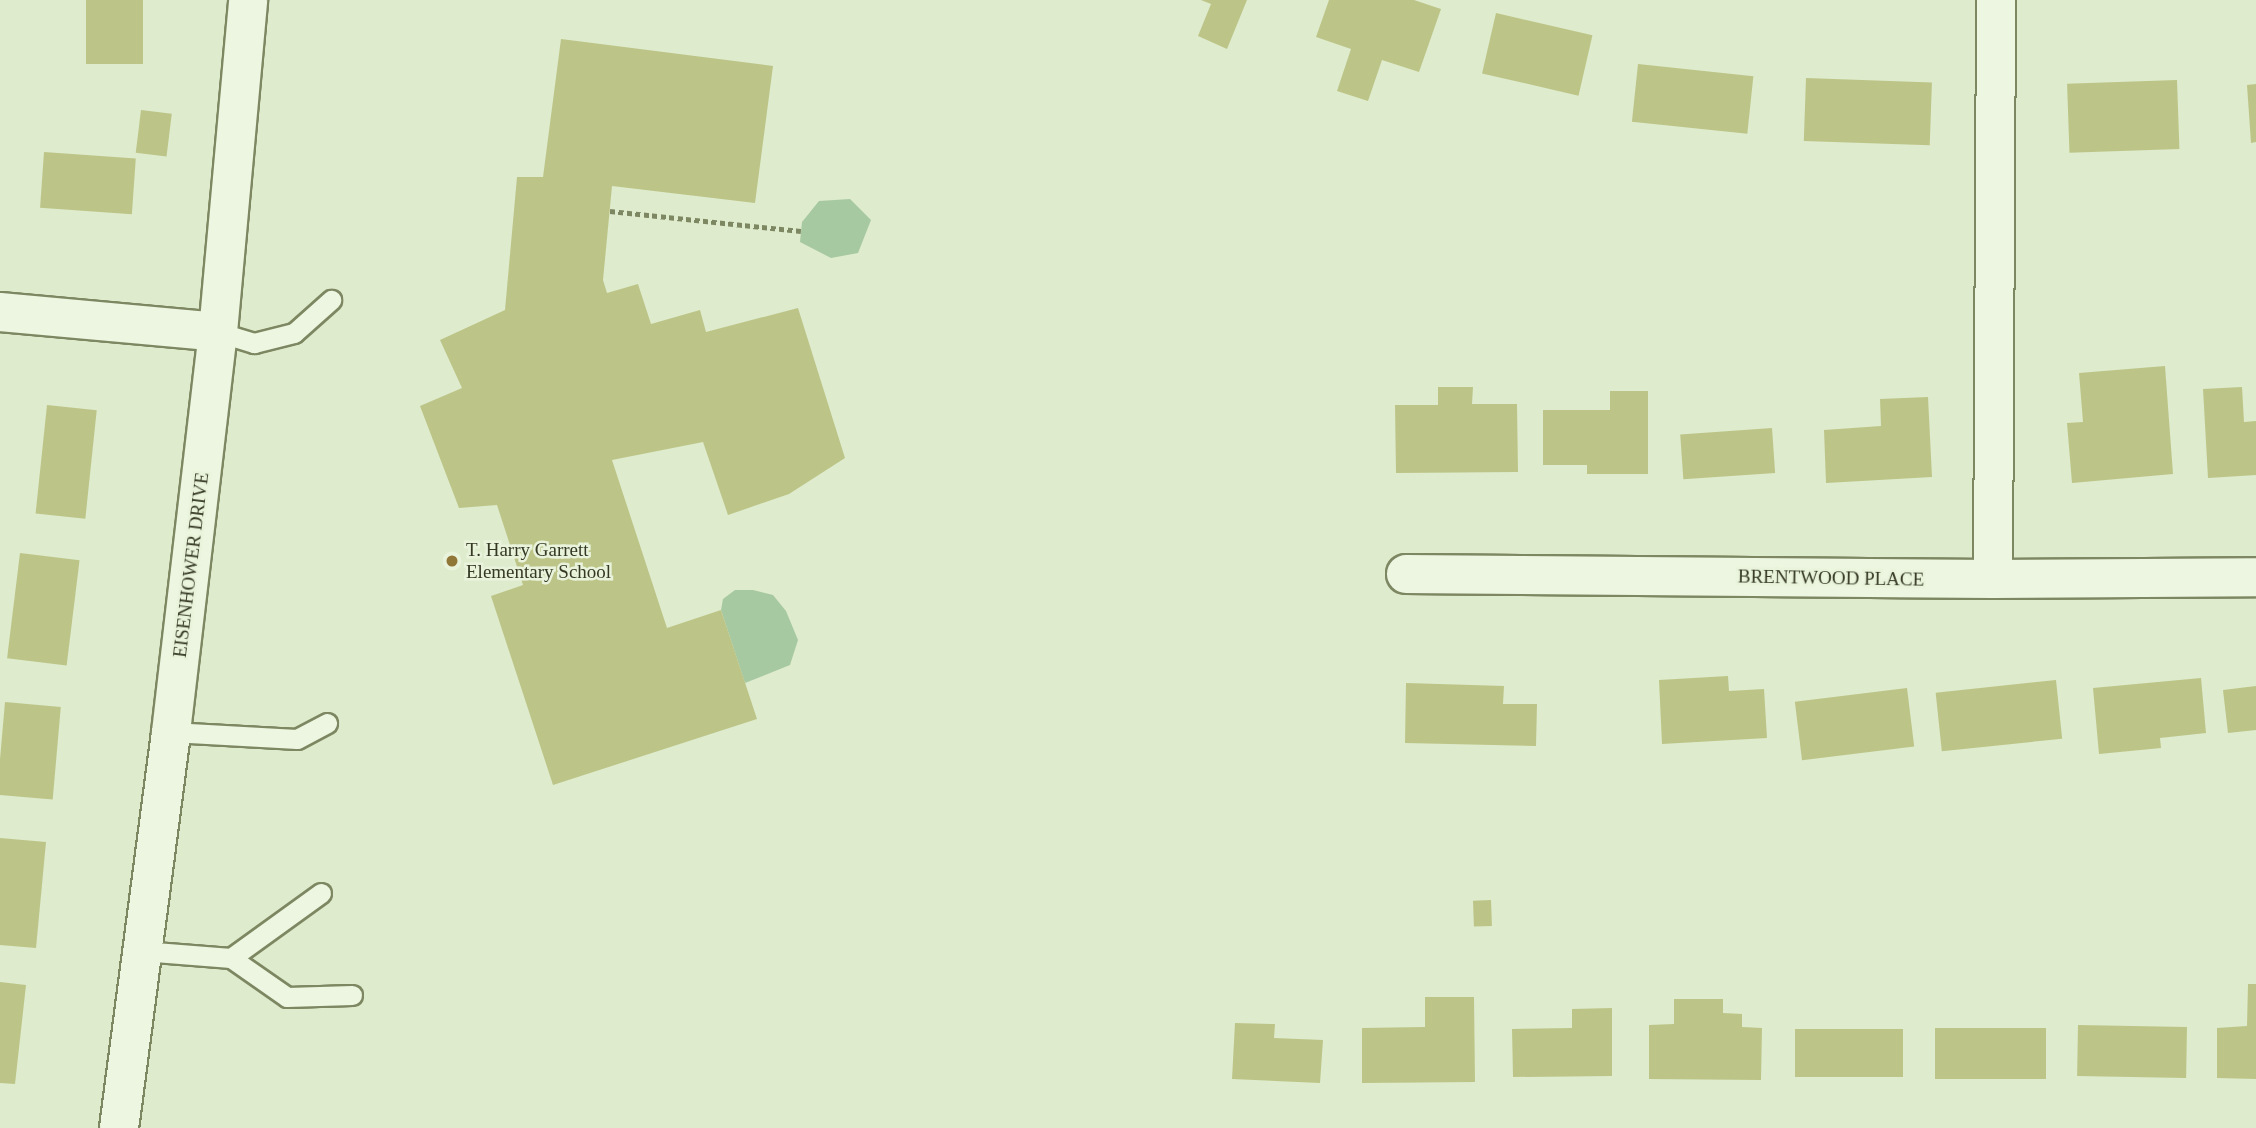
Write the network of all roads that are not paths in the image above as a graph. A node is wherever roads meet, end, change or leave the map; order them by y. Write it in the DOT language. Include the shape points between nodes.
graph roads {
  1 [pos="248,0"];
  2 [pos="1996,0"];
  3 [pos="331,300"];
  4 [pos="0,312"];
  5 [pos="218,332"];
  6 [pos="1406,574"];
  7 [pos="2256,577"];
  8 [pos="1993,579"];
  9 [pos="327,723"];
  10 [pos="171,732"];
  11 [pos="321,892"];
  12 [pos="142,951"];
  13 [pos="231,958"];
  14 [pos="352,995"];
  15 [pos="119,1128"];
  1 -- 5 [label="street, EISENHOWER DRIVE"];
  2 -- 8 [label="street"];
  3 -- 5 [label="lane" via="294,332 254,343"];
  4 -- 5 [label="street"];
  5 -- 10 [label="street, EISENHOWER DRIVE"];
  6 -- 8 [label="street, BRENTWOOD PLACE"];
  7 -- 8 [label="street, BRENTWOOD PLACE"];
  9 -- 10 [label="lane" via="298,739"];
  10 -- 12 [label="street, EISENHOWER DRIVE"];
  11 -- 13 [label="lane"];
  12 -- 13 [label="lane"];
  12 -- 15 [label="street, EISENHOWER DRIVE"];
  13 -- 14 [label="lane" via="287,997"];
}
